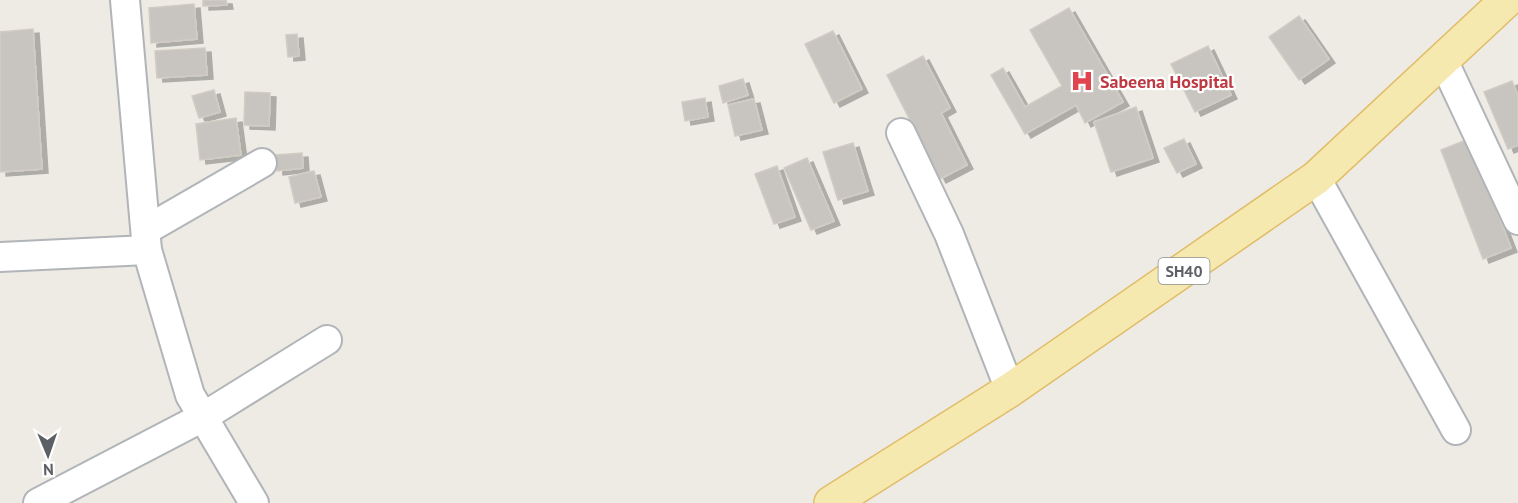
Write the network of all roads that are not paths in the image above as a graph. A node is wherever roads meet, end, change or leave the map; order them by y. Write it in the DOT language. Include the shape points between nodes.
graph roads {
  1 [pos="125,0"];
  2 [pos="1507,0"];
  3 [pos="1443,60"];
  4 [pos="901,133"];
  5 [pos="262,163"];
  6 [pos="1316,178"];
  7 [pos="1518,220"];
  8 [pos="147,240"];
  9 [pos="0,257"];
  10 [pos="327,340"];
  11 [pos="1010,390"];
  12 [pos="203,417"];
  13 [pos="1456,430"];
  14 [pos="38,503"];
  15 [pos="254,503"];
  16 [pos="831,503"];
  1 -- 8 [label="street"];
  2 -- 3 [label="main road, SH40"];
  3 -- 6 [label="main road, SH40"];
  3 -- 7 [label="street"];
  4 -- 11 [label="street" via="949,234"];
  5 -- 8 [label="street"];
  6 -- 11 [label="main road, SH40"];
  6 -- 13 [label="street"];
  8 -- 9 [label="street"];
  8 -- 12 [label="street" via="190,395"];
  10 -- 12 [label="street"];
  11 -- 16 [label="main road, SH40"];
  12 -- 14 [label="street"];
  12 -- 15 [label="street"];
}
